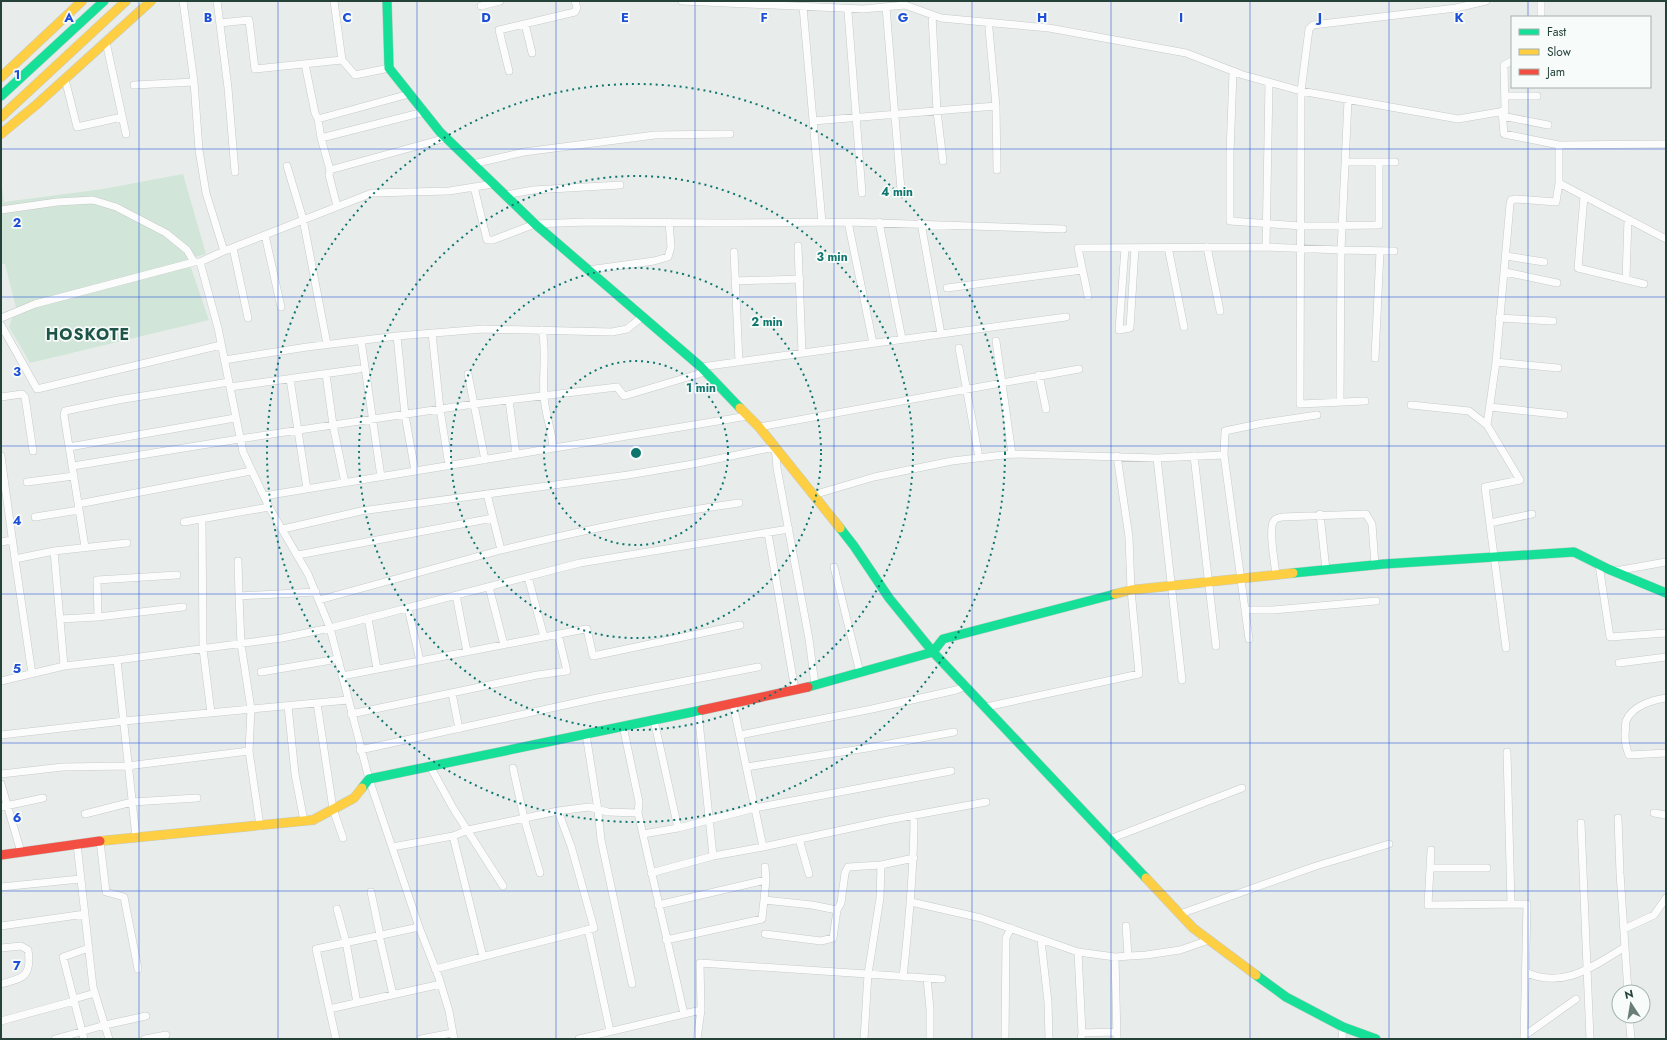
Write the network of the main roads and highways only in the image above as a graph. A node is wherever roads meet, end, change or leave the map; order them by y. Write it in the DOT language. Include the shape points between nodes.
graph roads {
  1 [pos="82,1"];
  2 [pos="104,1"];
  3 [pos="126,1"];
  4 [pos="151,1"];
  5 [pos="387,1"];
  6 [pos="1,77"];
  7 [pos="1,96"];
  8 [pos="1,117"];
  9 [pos="1,134"];
  10 [pos="1666,593"];
  11 [pos="933,652"];
  12 [pos="1,856"];
  13 [pos="1376,1039"];
  1 -- 6 [label="main road"];
  2 -- 7 [label="main road"];
  3 -- 8 [label="main road"];
  4 -- 9 [label="main road"];
  5 -- 11 [label="main road" via="389,68 424,112 446,138 535,224 703,369 759,427 854,546 889,598"];
  10 -- 11 [label="main road" via="1574,552 1375,565 1130,590 943,639"];
  11 -- 12 [label="main road" via="815,685 733,704 369,779 354,798 313,820 100,841"];
  11 -- 13 [label="main road" via="1193,928 1286,997 1343,1027"];
}
